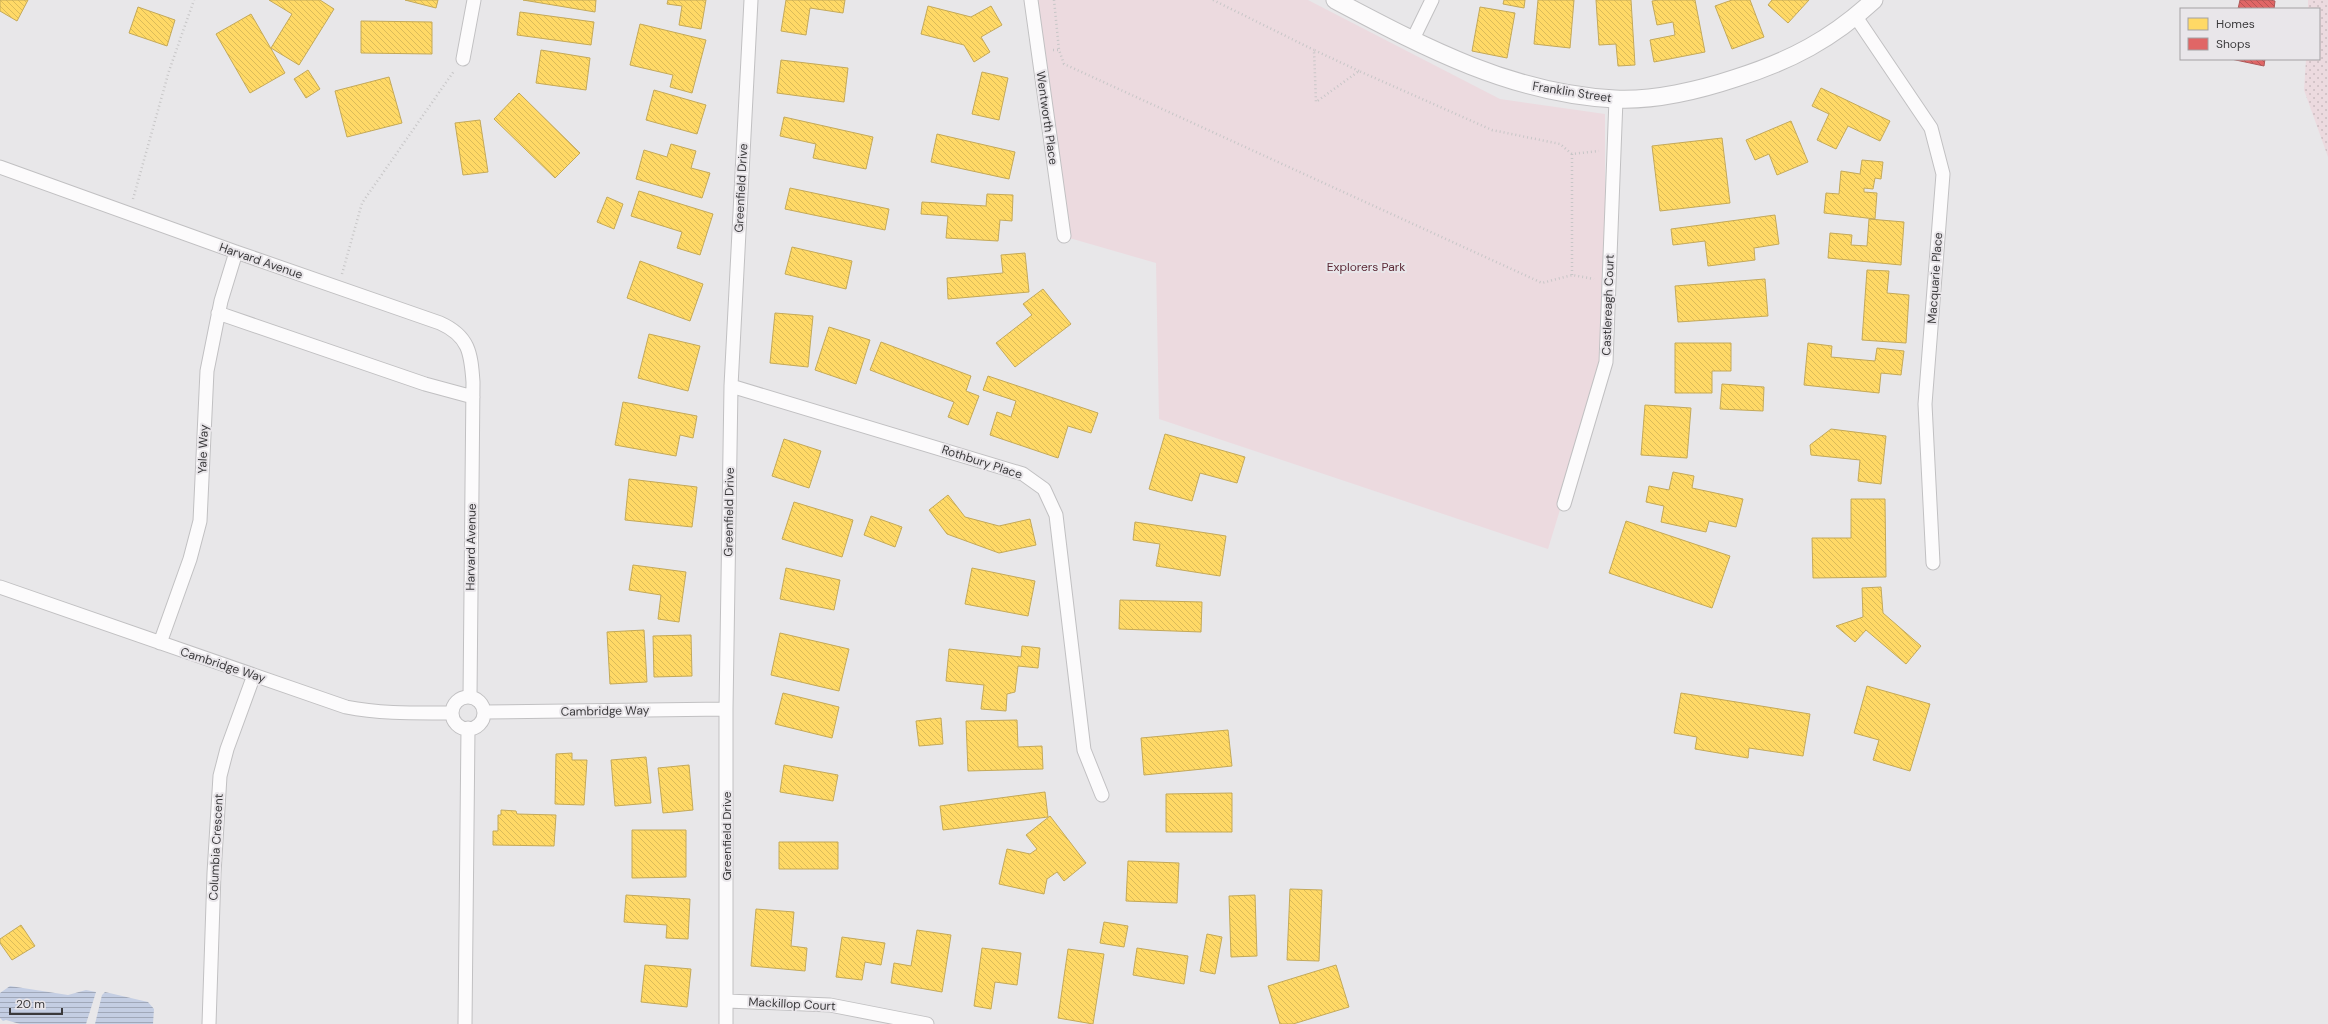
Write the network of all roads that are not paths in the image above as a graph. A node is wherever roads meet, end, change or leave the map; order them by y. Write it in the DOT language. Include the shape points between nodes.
graph roads {
  1 [pos="474,0"];
  2 [pos="751,0"];
  3 [pos="1031,0"];
  4 [pos="1335,0"];
  5 [pos="1432,0"];
  6 [pos="1874,0"];
  7 [pos="1856,17"];
  8 [pos="1412,40"];
  9 [pos="463,59"];
  10 [pos="1616,100"];
  11 [pos="0,167"];
  12 [pos="1064,236"];
  13 [pos="236,252"];
  14 [pos="218,313"];
  15 [pos="731,386"];
  16 [pos="473,397"];
  17 [pos="1564,504"];
  18 [pos="1933,563"];
  19 [pos="1,591"];
  20 [pos="160,644"];
  21 [pos="254,675"];
  22 [pos="470,697"];
  23 [pos="726,709"];
  24 [pos="484,712"];
  25 [pos="452,713"];
  26 [pos="468,728"];
  27 [pos="1102,795"];
  28 [pos="727,1001"];
  29 [pos="209,1024"];
  30 [pos="465,1024"];
  31 [pos="726,1024"];
  32 [pos="927,1024"];
  1 -- 9 [label="street"];
  2 -- 15 [label="street, Greenfield Drive"];
  3 -- 12 [label="street, Wentworth Place"];
  4 -- 8 [label="street, Franklin Street"];
  5 -- 8 [label="street"];
  6 -- 7 [label="street, Franklin Street"];
  7 -- 10 [label="street, Franklin Street" via="1803,53 1749,74 1710,87 1671,95"];
  7 -- 18 [label="street, Macquarie Place" via="1931,128 1943,174 1925,404"];
  8 -- 10 [label="street, Franklin Street" via="1464,65 1513,82 1564,93"];
  10 -- 17 [label="street, Castlereagh Court" via="1606,362"];
  11 -- 13 [label="street, Harvard Avenue"];
  13 -- 14 [label="street, Yale Way"];
  13 -- 16 [label="street, Harvard Avenue" via="440,323 458,333 469,351"];
  14 -- 16 [label="street" via="425,384"];
  14 -- 20 [label="street, Yale Way" via="207,371 200,521 190,559"];
  15 -- 23 [label="street, Greenfield Drive"];
  15 -- 27 [label="street, Rothbury Place" via="1023,474 1044,489 1056,515 1084,750"];
  16 -- 22 [label="street, Harvard Avenue"];
  19 -- 20 [label="street, Cambridge Way"];
  20 -- 21 [label="street, Cambridge Way"];
  21 -- 25 [label="street, Cambridge Way" via="318,698 365,711"];
  21 -- 29 [label="street, Columbia Crescent" via="220,776"];
  22 -- 24 [label="street" via="479,702"];
  22 -- 25 [label="street" via="459,699"];
  23 -- 24 [label="street, Cambridge Way"];
  23 -- 28 [label="street, Greenfield Drive"];
  24 -- 26 [label="street" via="477,725"];
  25 -- 26 [label="street" via="455,722 463,728"];
  26 -- 30 [label="street"];
  28 -- 31 [label="street, Greenfield Drive"];
  28 -- 32 [label="street, Mackillop Court" via="830,1005"];
}
